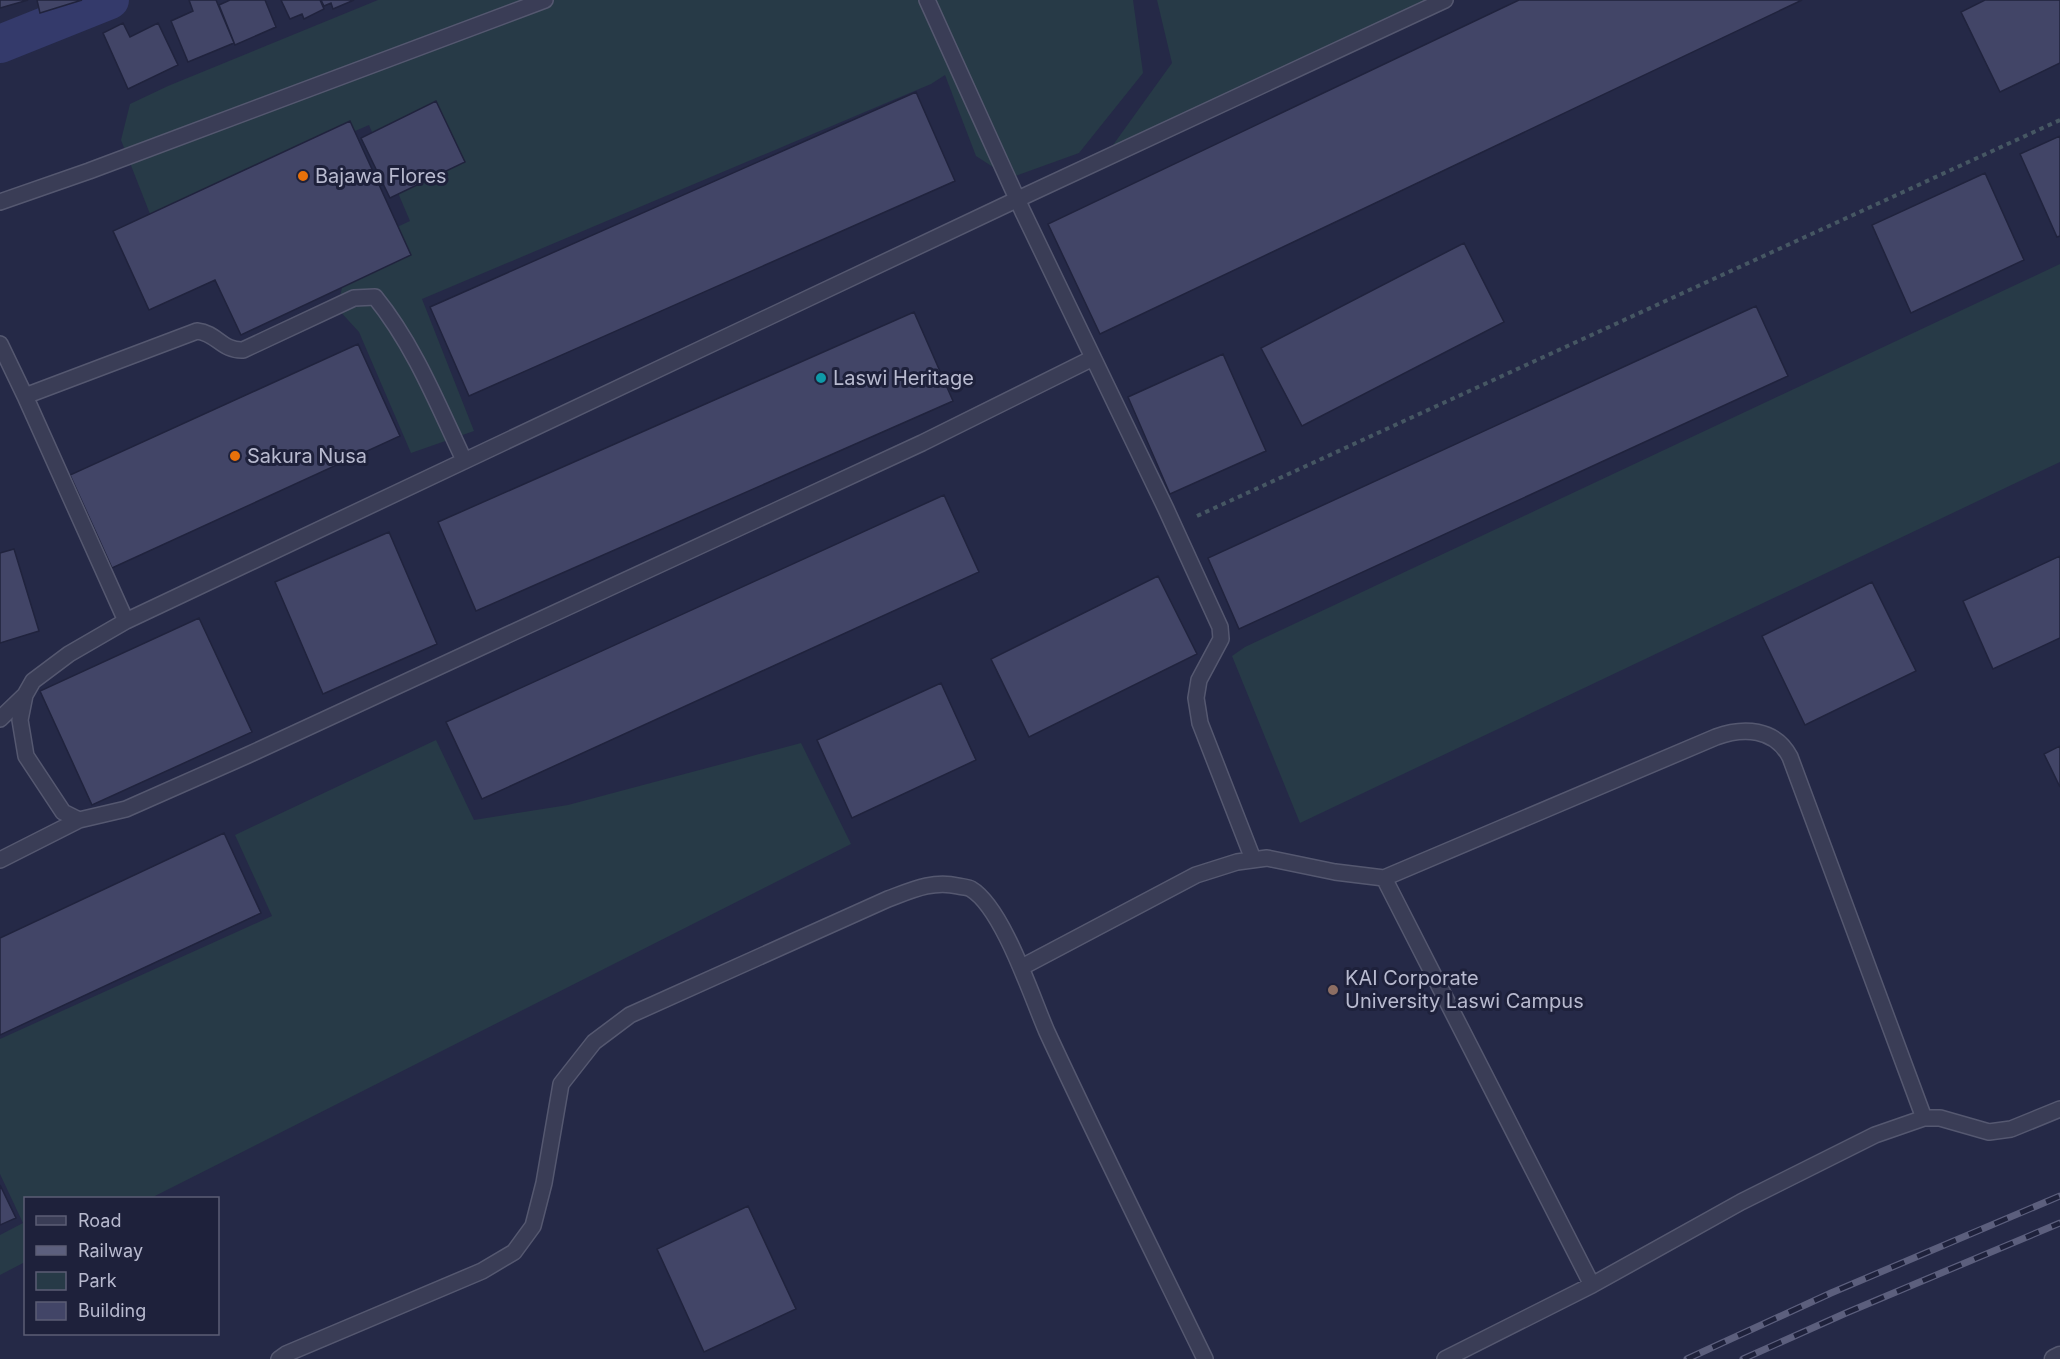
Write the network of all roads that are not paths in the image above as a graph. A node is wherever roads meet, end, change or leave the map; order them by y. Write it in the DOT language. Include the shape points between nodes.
graph roads {
  1 [pos="545,0"];
  2 [pos="927,0"];
  3 [pos="1445,0"];
  4 [pos="1018,199"];
  5 [pos="0,202"];
  6 [pos="0,344"];
  7 [pos="1093,358"];
  8 [pos="25,396"];
  9 [pos="464,460"];
  10 [pos="126,621"];
  11 [pos="25,695"];
  12 [pos="0,719"];
  13 [pos="79,820"];
  14 [pos="1253,859"];
  15 [pos="0,860"];
  16 [pos="1384,878"];
  17 [pos="1022,967"];
  18 [pos="2060,1109"];
  19 [pos="1924,1118"];
  20 [pos="1592,1285"];
  21 [pos="2060,1356"];
  22 [pos="279,1359"];
  23 [pos="1205,1359"];
  24 [pos="1445,1359"];
  25 [pos="2054,1359"];
  1 -- 5 [label="lane"];
  2 -- 4 [label="lane"];
  3 -- 4 [label="lane"];
  4 -- 7 [label="lane"];
  4 -- 9 [label="lane"];
  6 -- 8 [label="lane"];
  7 -- 13 [label="lane" via="911,448 248,755 126,808"];
  7 -- 14 [label="lane" via="1220,627 1221,639 1199,680 1196,698 1200,723"];
  8 -- 9 [label="lane" via="197,331 207,332 228,348 243,350 354,298 375,297 390,316 435,397"];
  8 -- 10 [label="lane"];
  9 -- 10 [label="lane"];
  10 -- 11 [label="lane" via="69,654 33,681"];
  11 -- 12 [label="lane"];
  11 -- 13 [label="lane" via="20,720 26,756 63,812"];
  13 -- 15 [label="lane"];
  14 -- 16 [label="lane"];
  14 -- 17 [label="lane" via="1196,875"];
  16 -- 19 [label="lane" via="1716,736 1751,730 1771,736 1790,757"];
  16 -- 20 [label="lane"];
  17 -- 22 [label="lane" via="985,902 971,889 947,883 928,884 630,1015 594,1042 561,1084 533,1226 514,1252 482,1271"];
  17 -- 23 [label="lane" via="1046,1030"];
  18 -- 19 [label="lane" via="2011,1130 1989,1132 1940,1118"];
  19 -- 20 [label="lane" via="1875,1135 1741,1202"];
  20 -- 24 [label="lane"];
  21 -- 25 [label="street"];
}
